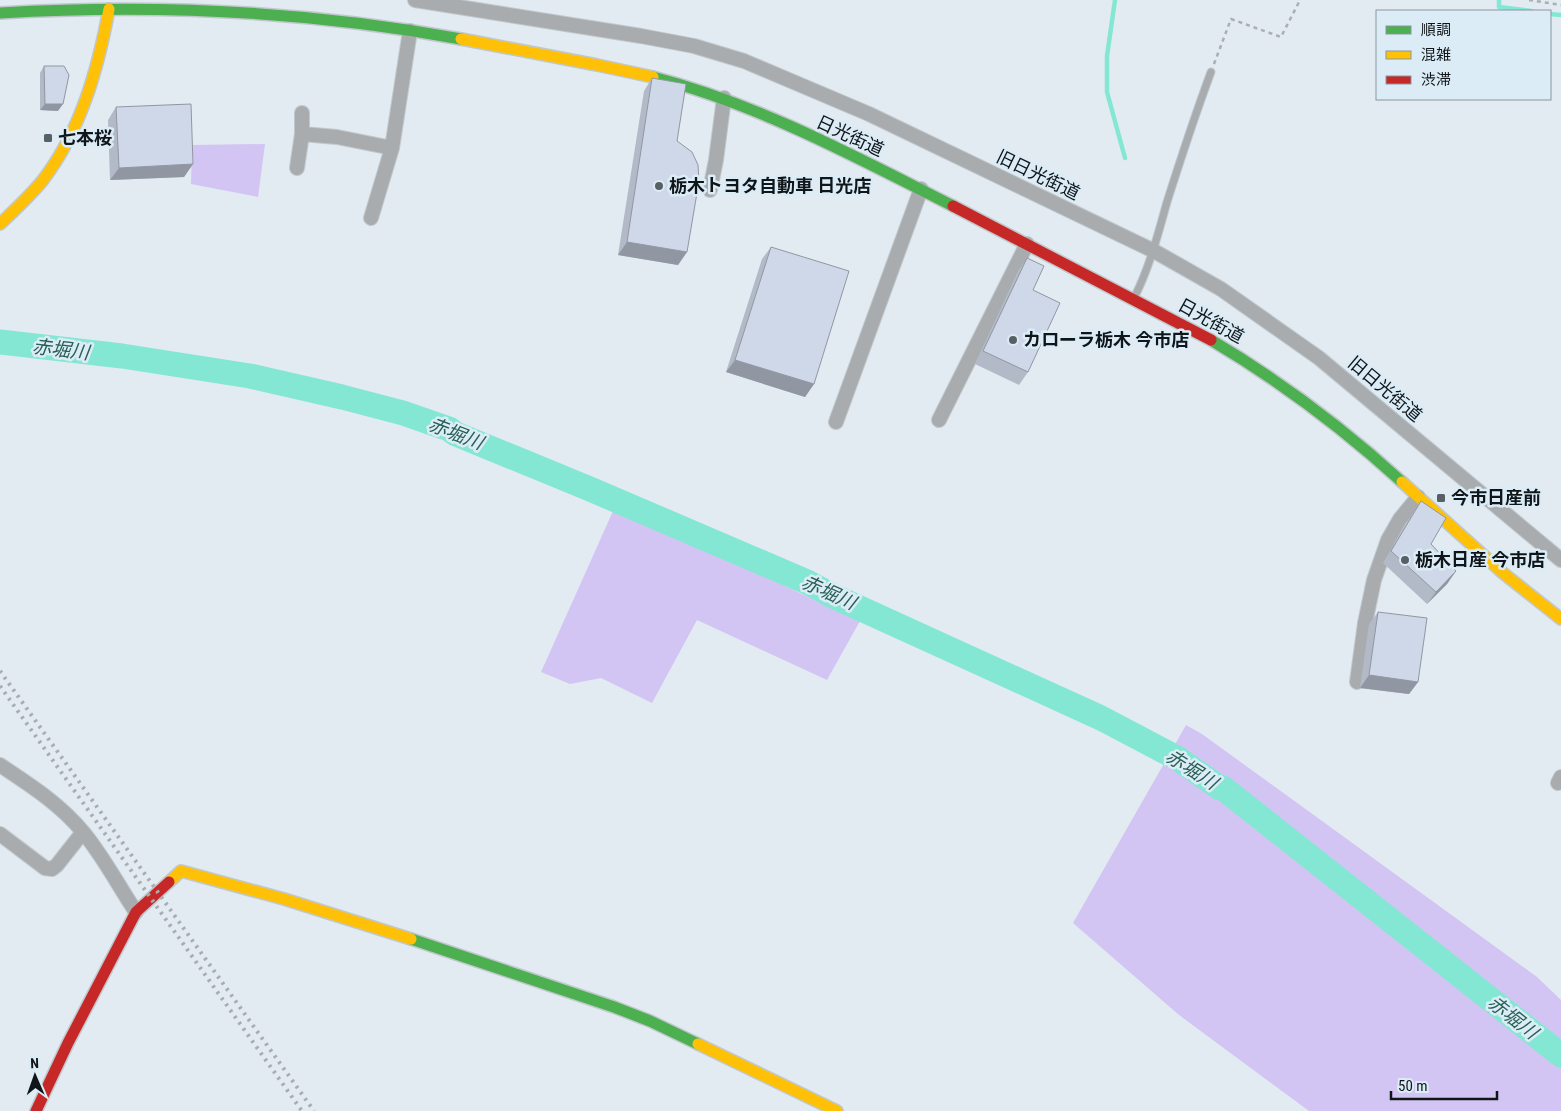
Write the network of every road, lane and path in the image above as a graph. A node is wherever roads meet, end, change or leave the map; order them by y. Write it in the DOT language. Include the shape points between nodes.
graph roads {
  1 [pos="415,0"];
  2 [pos="1300,0"];
  3 [pos="1529,0"];
  4 [pos="109,5"];
  5 [pos="1561,5"];
  6 [pos="0,13"];
  7 [pos="410,31"];
  8 [pos="1211,72"];
  9 [pos="724,98"];
  10 [pos="302,113"];
  11 [pos="302,134"];
  12 [pos="392,148"];
  13 [pos="296,168"];
  14 [pos="921,189"];
  15 [pos="710,190"];
  16 [pos="372,218"];
  17 [pos="0,224"];
  18 [pos="1027,244"];
  19 [pos="1154,251"];
  20 [pos="1134,299"];
  21 [pos="939,420"];
  22 [pos="836,422"];
  23 [pos="1418,497"];
  24 [pos="1561,560"];
  25 [pos="1561,619"];
  26 [pos="1357,682"];
  27 [pos="0,765"];
  28 [pos="83,832"];
  29 [pos="0,834"];
  30 [pos="136,912"];
  31 [pos="36,1111"];
  32 [pos="838,1111"];
  1 -- 19 [label="street, 旧日光街道" via="631,34 744,60 869,114"];
  2 -- 8 [label="path" via="1282,38 1231,20"];
  3 -- 5 [label="path"];
  4 -- 6 [label="main road, 日光街道"];
  4 -- 7 [label="main road, 日光街道" via="281,16"];
  4 -- 17 [label="main road" via="95,76 72,133 37,186"];
  7 -- 9 [label="main road, 日光街道" via="590,63"];
  7 -- 12 [label="street"];
  8 -- 19 [label="lane" via="1191,123"];
  9 -- 14 [label="main road, 日光街道"];
  9 -- 15 [label="street"];
  10 -- 11 [label="street"];
  11 -- 12 [label="street"];
  11 -- 13 [label="street"];
  12 -- 16 [label="street"];
  14 -- 18 [label="main road, 日光街道"];
  14 -- 22 [label="street"];
  18 -- 20 [label="main road, 日光街道"];
  18 -- 21 [label="street"];
  19 -- 20 [label="lane"];
  19 -- 24 [label="street, 旧日光街道" via="1221,288 1319,358"];
  20 -- 23 [label="main road, 日光街道" via="1192,329 1273,379 1338,426"];
  23 -- 25 [label="main road, 日光街道" via="1524,592"];
  23 -- 26 [label="street" via="1388,540 1374,580"];
  27 -- 28 [label="street" via="53,802"];
  28 -- 29 [label="street" via="52,869 45,868"];
  28 -- 30 [label="street"];
  30 -- 31 [label="main road"];
  30 -- 32 [label="main road" via="181,871 284,898 650,1021"];
}
